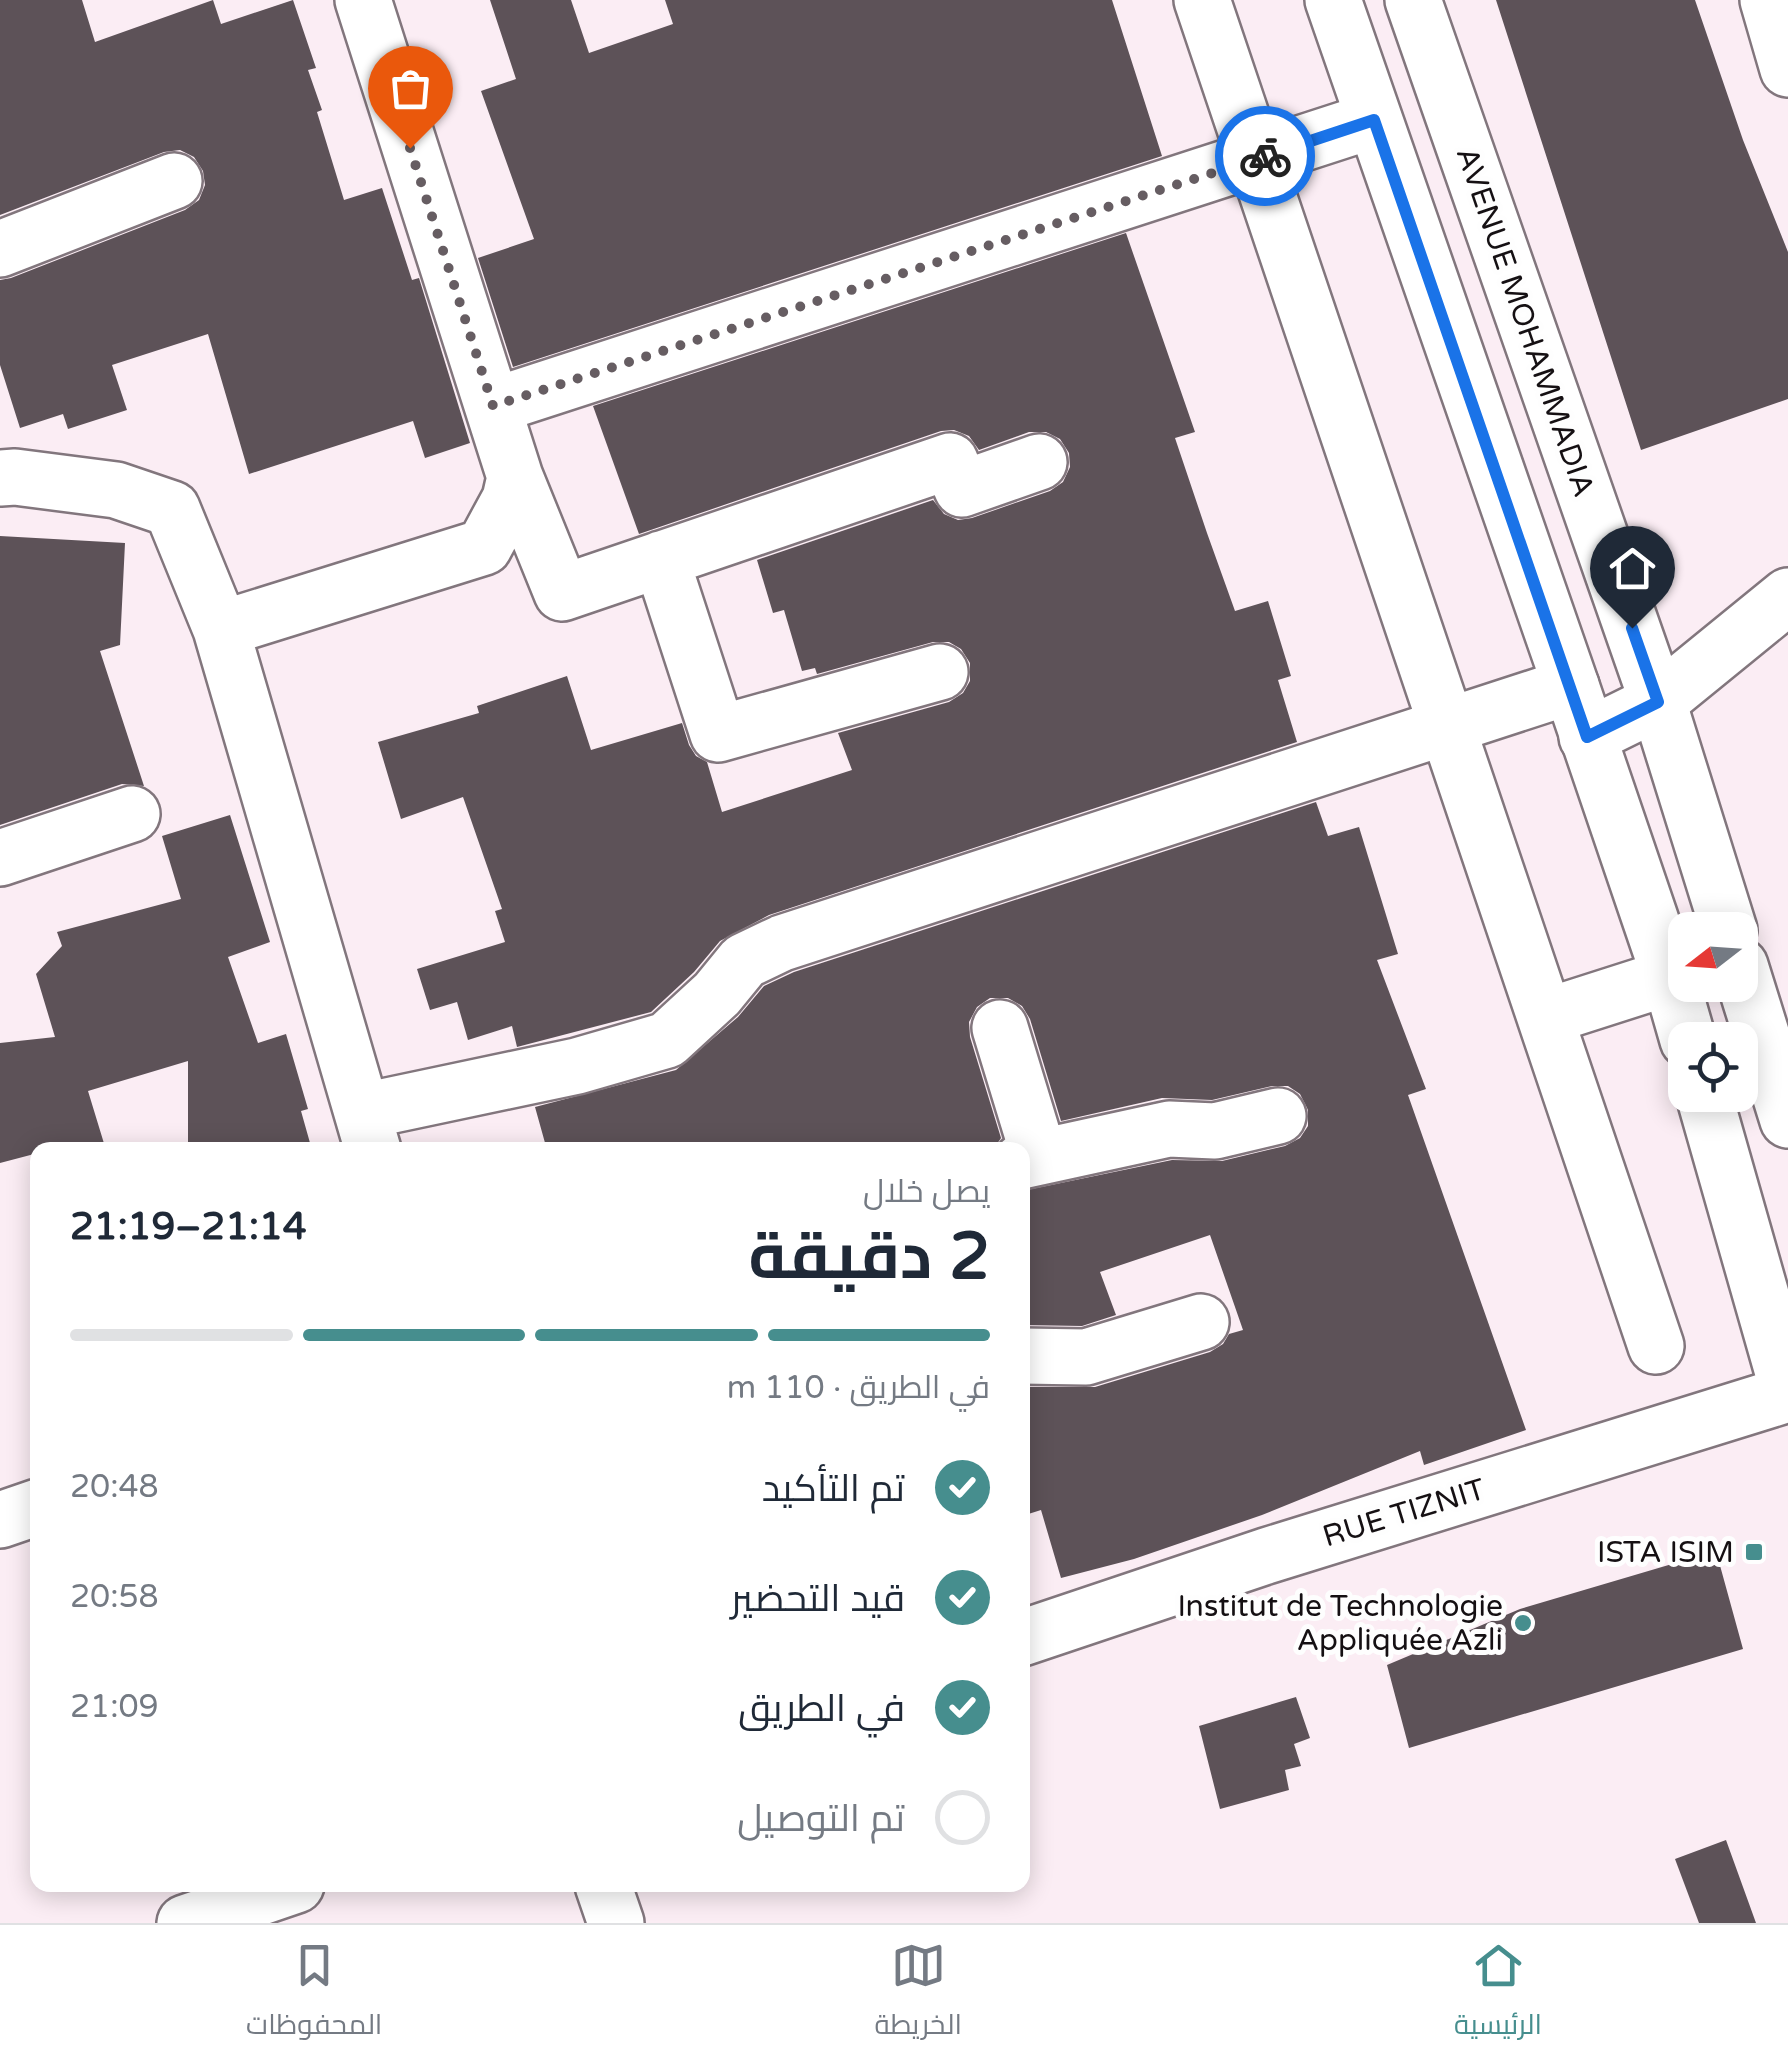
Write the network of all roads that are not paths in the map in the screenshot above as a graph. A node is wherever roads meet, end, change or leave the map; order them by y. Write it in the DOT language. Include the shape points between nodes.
graph roads {
  1 [pos="363,0"];
  2 [pos="1202,0"];
  3 [pos="1332,0"];
  4 [pos="1413,0"];
  5 [pos="1768,0"];
  6 [pos="1788,69"];
  7 [pos="1374,120"];
  8 [pos="1256,159"];
  9 [pos="174,182"];
  10 [pos="0,249"];
  11 [pos="493,406"];
  12 [pos="1038,462"];
  13 [pos="515,477"];
  14 [pos="0,478"];
  15 [pos="660,559"];
  16 [pos="1788,596"];
  17 [pos="221,629"];
  18 [pos="940,672"];
  19 [pos="1571,686"];
  20 [pos="1658,702"];
  21 [pos="1446,724"];
  22 [pos="1587,737"];
  23 [pos="132,814"];
  24 [pos="0,858"];
  25 [pos="1723,912"];
  26 [pos="1668,971"];
  27 [pos="1668,978"];
  28 [pos="1751,1002"];
  29 [pos="1546,1017"];
  30 [pos="1000,1028"];
  31 [pos="1709,1112"];
  32 [pos="1278,1116"];
  33 [pos="1788,1120"];
  34 [pos="368,1131"];
  35 [pos="1027,1142"];
  36 [pos="1031,1158"];
  37 [pos="1201,1322"];
  38 [pos="1656,1346"];
  39 [pos="1030,1356"];
  40 [pos="1788,1392"];
  41 [pos="30,1510"];
  42 [pos="0,1520"];
  43 [pos="1030,1635"];
  44 [pos="276,1892"];
  45 [pos="605,1892"];
  46 [pos="185,1923"];
  47 [pos="616,1923"];
  1 -- 11 [label="street"];
  2 -- 8 [label="street"];
  3 -- 7 [label="street"];
  4 -- 20 [label="street, AVENUE MOHAMMADIA"];
  5 -- 6 [label="street"];
  7 -- 8 [label="street"];
  7 -- 19 [label="street"];
  8 -- 11 [label="street"];
  8 -- 21 [label="street"];
  9 -- 10 [label="street"];
  11 -- 13 [label="street"];
  12 -- 15 [label="street" via="962,490 950,461"];
  13 -- 15 [label="street" via="562,592"];
  13 -- 17 [label="street" via="484,547"];
  14 -- 17 [label="street" via="116,490 172,510"];
  15 -- 18 [label="street" via="718,734"];
  16 -- 20 [label="street"];
  17 -- 34 [label="street"];
  19 -- 21 [label="street"];
  19 -- 22 [label="street"];
  20 -- 22 [label="street"];
  20 -- 25 [label="street, AVENUE MOHAMMADIA"];
  21 -- 29 [label="street"];
  21 -- 34 [label="street" via="782,943 744,960 667,1040"];
  22 -- 26 [label="street"];
  23 -- 24 [label="street"];
  27 -- 29 [label="street"];
  28 -- 33 [label="street"];
  29 -- 38 [label="street"];
  30 -- 35 [label="street"];
  31 -- 40 [label="street"];
  32 -- 36 [label="street" via="1215,1131 1169,1129"];
  37 -- 39 [label="street" via="1086,1357"];
  40 -- 43 [label="street, RUE TIZNIT"];
  41 -- 42 [label="street"];
  44 -- 46 [label="street"];
  45 -- 47 [label="street"];
}
